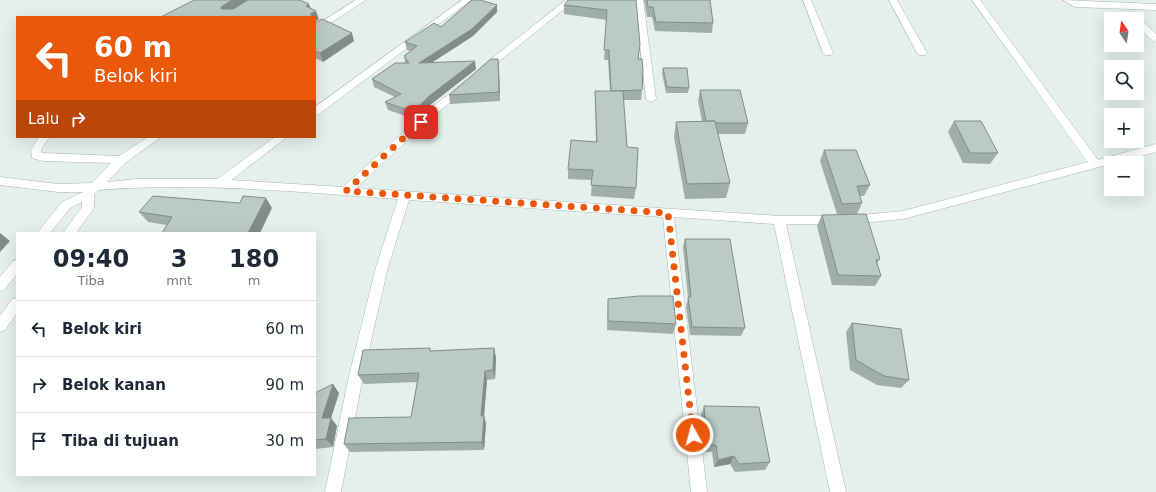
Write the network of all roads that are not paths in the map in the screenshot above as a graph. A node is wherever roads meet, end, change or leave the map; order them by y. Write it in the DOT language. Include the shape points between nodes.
graph roads {
  1 [pos="362,0"];
  2 [pos="467,0"];
  3 [pos="571,0"];
  4 [pos="639,0"];
  5 [pos="807,0"];
  6 [pos="893,0"];
  7 [pos="976,0"];
  8 [pos="1067,0"];
  9 [pos="1121,7"];
  10 [pos="1156,7"];
  11 [pos="1127,12"];
  12 [pos="1144,28"];
  13 [pos="316,29"];
  14 [pos="1156,39"];
  15 [pos="828,53"];
  16 [pos="922,53"];
  17 [pos="651,99"];
  18 [pos="316,111"];
  19 [pos="44,138"];
  20 [pos="154,138"];
  21 [pos="281,138"];
  22 [pos="1156,148"];
  23 [pos="121,160"];
  24 [pos="1096,165"];
  25 [pos="0,181"];
  26 [pos="219,183"];
  27 [pos="91,191"];
  28 [pos="346,191"];
  29 [pos="405,195"];
  30 [pos="668,213"];
  31 [pos="779,220"];
  32 [pos="44,232"];
  33 [pos="71,232"];
  34 [pos="16,266"];
  35 [pos="0,286"];
  36 [pos="16,305"];
  37 [pos="0,326"];
  38 [pos="333,492"];
  39 [pos="699,492"];
  40 [pos="838,492"];
  1 -- 13 [label="street"];
  2 -- 18 [label="street"];
  3 -- 28 [label="street" via="432,112"];
  4 -- 17 [label="street"];
  5 -- 15 [label="street"];
  6 -- 16 [label="street"];
  7 -- 24 [label="street"];
  8 -- 9 [label="street" via="1075,4"];
  9 -- 10 [label="street"];
  9 -- 11 [label="street"];
  12 -- 14 [label="street"];
  19 -- 23 [label="street" via="36,148 36,155"];
  20 -- 23 [label="street"];
  21 -- 26 [label="street"];
  22 -- 24 [label="street"];
  23 -- 27 [label="street"];
  24 -- 31 [label="street" via="903,216 851,220"];
  25 -- 27 [label="street"];
  26 -- 27 [label="street" via="104,185"];
  26 -- 28 [label="street"];
  27 -- 32 [label="street" via="66,205"];
  27 -- 33 [label="street" via="88,208"];
  28 -- 29 [label="street"];
  29 -- 30 [label="street"];
  29 -- 38 [label="street" via="382,267 356,376"];
  30 -- 31 [label="street"];
  30 -- 39 [label="street"];
  31 -- 40 [label="street"];
  34 -- 35 [label="street"];
  36 -- 37 [label="street"];
}
